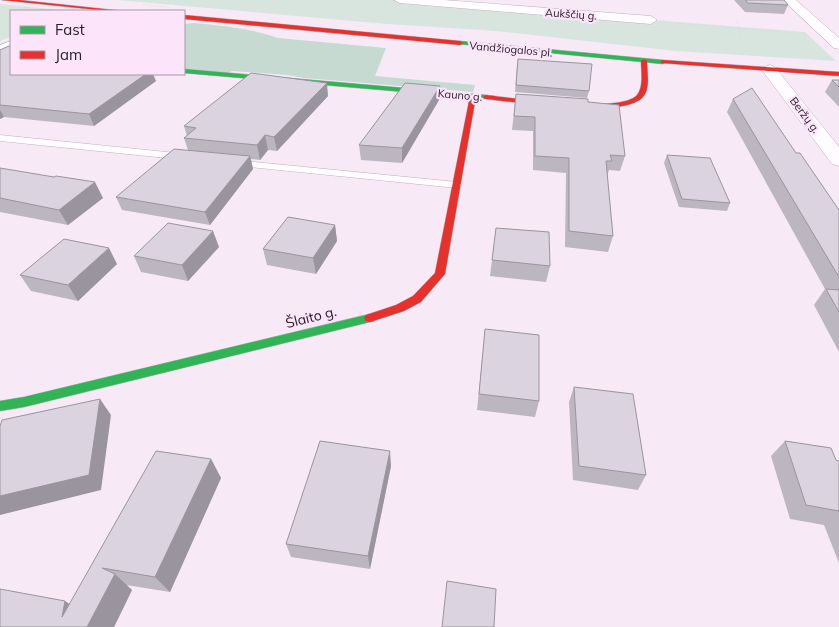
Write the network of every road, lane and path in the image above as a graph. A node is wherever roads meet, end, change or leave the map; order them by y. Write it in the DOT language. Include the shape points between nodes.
graph roads {
  1 [pos="4,0"];
  2 [pos="400,0"];
  3 [pos="789,0"];
  4 [pos="91,10"];
  5 [pos="185,17"];
  6 [pos="651,20"];
  7 [pos="671,23"];
  8 [pos="836,39"];
  9 [pos="644,61"];
  10 [pos="770,70"];
  11 [pos="185,71"];
  12 [pos="839,74"];
  13 [pos="473,96"];
  14 [pos="0,138"];
  15 [pos="195,158"];
  16 [pos="839,160"];
  17 [pos="224,162"];
  18 [pos="457,185"];
  19 [pos="0,406"];
  1 -- 4 [label="street"];
  2 -- 6 [label="street, Aukščių g."];
  3 -- 8 [label="street"];
  5 -- 9 [label="street, Vandžiogalos pl."];
  7 -- 8 [label="path"];
  9 -- 10 [label="street, Vandžiogalos pl."];
  9 -- 13 [label="street, Kauno g." via="643,92 624,104 577,105"];
  10 -- 12 [label="street, Vandžiogalos pl."];
  10 -- 16 [label="street, Beržų g."];
  11 -- 13 [label="street, Kauno g."];
  13 -- 18 [label="street, Šlaito g."];
  14 -- 15 [label="lane"];
  17 -- 18 [label="lane"];
  18 -- 19 [label="street, Šlaito g." via="440,274 421,298 401,308 357,322"];
}
